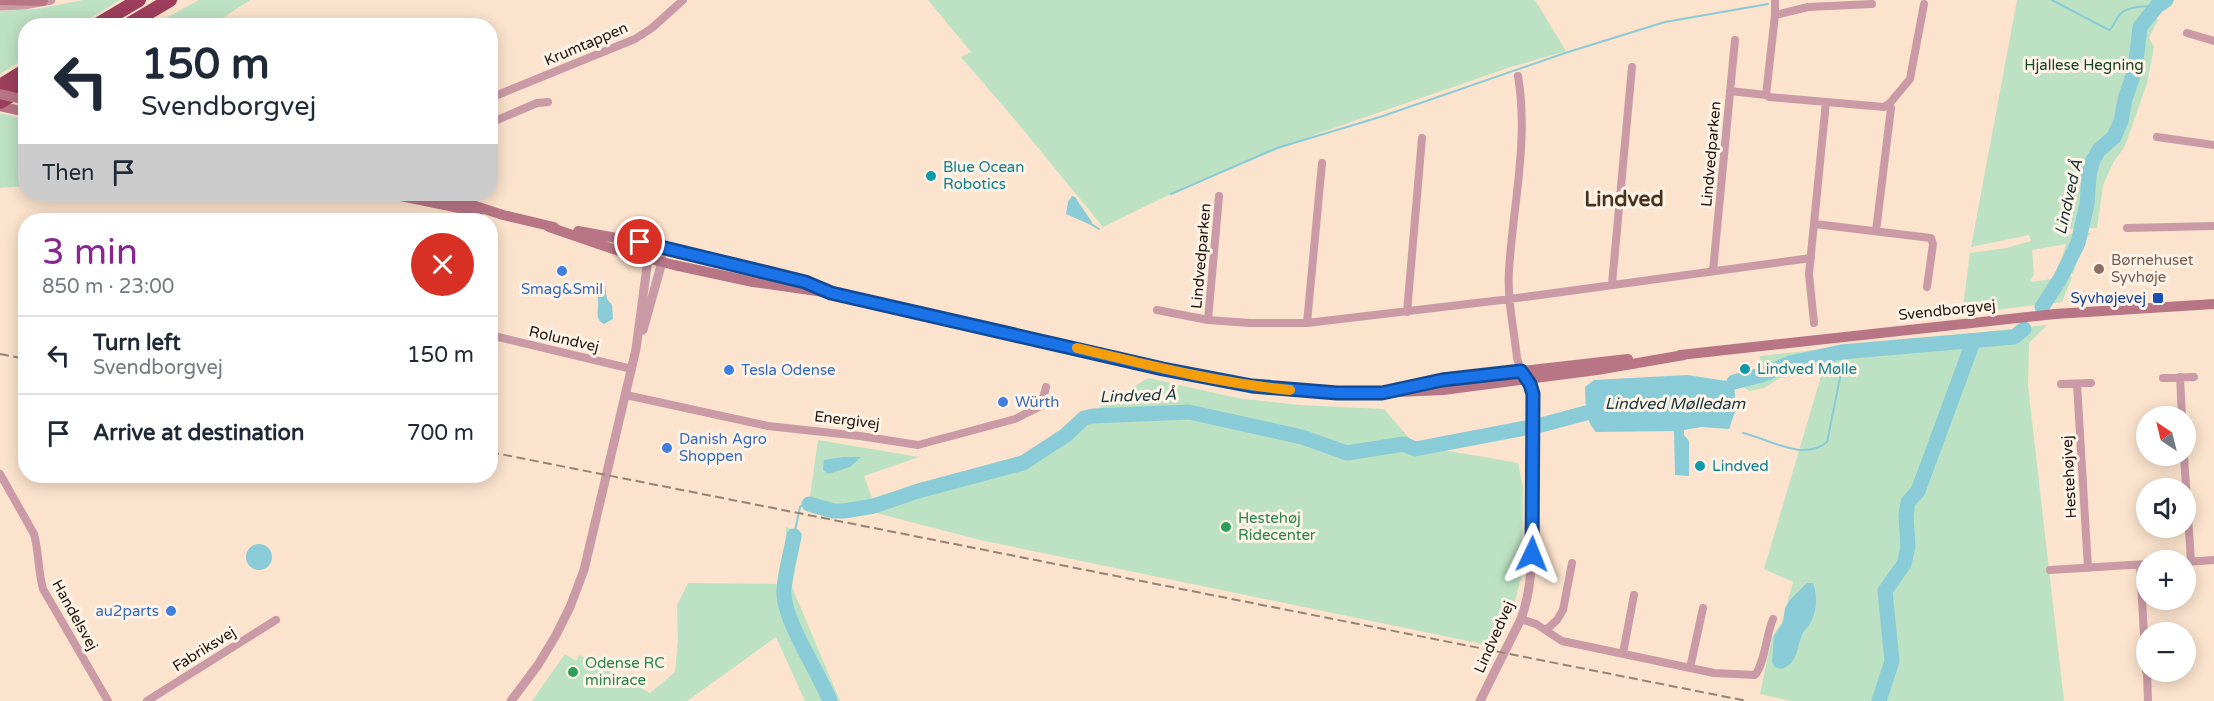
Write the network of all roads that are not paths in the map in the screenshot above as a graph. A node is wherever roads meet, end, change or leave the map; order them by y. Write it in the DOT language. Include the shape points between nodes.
graph roads {
  1 [pos="0,0"];
  2 [pos="139,0"];
  3 [pos="170,0"];
  4 [pos="683,0"];
  5 [pos="1775,0"];
  6 [pos="47,1"];
  7 [pos="1872,4"];
  8 [pos="1924,4"];
  9 [pos="0,6"];
  10 [pos="1775,15"];
  11 [pos="109,18"];
  12 [pos="140,18"];
  13 [pos="2187,33"];
  14 [pos="1735,40"];
  15 [pos="2214,41"];
  16 [pos="1632,67"];
  17 [pos="18,75"];
  18 [pos="1518,76"];
  19 [pos="0,86"];
  20 [pos="1730,91"];
  21 [pos="18,92"];
  22 [pos="0,94"];
  23 [pos="498,95"];
  24 [pos="1766,95"];
  25 [pos="18,98"];
  26 [pos="548,102"];
  27 [pos="1826,102"];
  28 [pos="0,104"];
  29 [pos="1890,104"];
  30 [pos="18,110"];
  31 [pos="498,120"];
  32 [pos="2157,137"];
  33 [pos="1422,138"];
  34 [pos="2214,146"];
  35 [pos="1322,163"];
  36 [pos="1220,196"];
  37 [pos="427,201"];
  38 [pos="460,201"];
  39 [pos="488,213"];
  40 [pos="497,213"];
  41 [pos="498,213"];
  42 [pos="498,214"];
  43 [pos="503,215"];
  44 [pos="1815,224"];
  45 [pos="2214,226"];
  46 [pos="549,227"];
  47 [pos="2127,228"];
  48 [pos="1876,231"];
  49 [pos="661,255"];
  50 [pos="1811,258"];
  51 [pos="648,259"];
  52 [pos="1713,271"];
  53 [pos="1612,284"];
  54 [pos="1928,287"];
  55 [pos="831,293"];
  56 [pos="1510,299"];
  57 [pos="2214,304"];
  58 [pos="1157,310"];
  59 [pos="1407,312"];
  60 [pos="1208,320"];
  61 [pos="1307,323"];
  62 [pos="1814,323"];
  63 [pos="498,337"];
  64 [pos="636,349"];
  65 [pos="632,369"];
  66 [pos="1524,375"];
  67 [pos="2180,377"];
  68 [pos="2194,377"];
  69 [pos="2163,378"];
  70 [pos="2091,383"];
  71 [pos="2061,384"];
  72 [pos="2077,384"];
  73 [pos="1046,387"];
  74 [pos="626,395"];
  75 [pos="2181,406"];
  76 [pos="2184,466"];
  77 [pos="0,474"];
  78 [pos="2188,550"];
  79 [pos="2214,560"];
  80 [pos="2196,561"];
  81 [pos="1572,563"];
  82 [pos="2136,565"];
  83 [pos="2088,568"];
  84 [pos="2050,570"];
  85 [pos="1634,595"];
  86 [pos="1702,608"];
  87 [pos="1521,619"];
  88 [pos="1773,619"];
  89 [pos="276,620"];
  90 [pos="1546,630"];
  91 [pos="1623,653"];
  92 [pos="1690,668"];
  93 [pos="2147,682"];
  94 [pos="108,701"];
  95 [pos="147,701"];
  96 [pos="511,701"];
  97 [pos="1480,701"];
  98 [pos="2148,701"];
  1 -- 6 [label="main road"];
  2 -- 11 [label="highway"];
  3 -- 12 [label="highway"];
  4 -- 23 [label="street, Krumtappen" via="635,39"];
  5 -- 10 [label="street"];
  6 -- 9 [label="street"];
  7 -- 10 [label="street" via="1808,8"];
  8 -- 29 [label="street" via="1910,79"];
  10 -- 24 [label="street"];
  13 -- 15 [label="street"];
  14 -- 20 [label="street, Lindvedparken"];
  16 -- 53 [label="street"];
  17 -- 19 [label="highway"];
  18 -- 56 [label="street" via="1522,136"];
  20 -- 24 [label="street"];
  20 -- 52 [label="street, Lindvedparken"];
  21 -- 28 [label="highway"];
  22 -- 25 [label="main road, bridge"];
  24 -- 27 [label="street"];
  26 -- 31 [label="street"];
  27 -- 29 [label="street" via="1884,107"];
  27 -- 44 [label="street"];
  28 -- 30 [label="main road"];
  29 -- 48 [label="street"];
  32 -- 34 [label="street"];
  33 -- 59 [label="street"];
  35 -- 61 [label="street"];
  36 -- 60 [label="street, Lindvedparken"];
  37 -- 39 [label="main road, Svendborgvej"];
  38 -- 40 [label="main road, Svendborgvej"];
  41 -- 43 [label="main road, Svendborgvej"];
  42 -- 43 [label="main road, Svendborgvej"];
  43 -- 46 [label="main road, Svendborgvej"];
  44 -- 48 [label="street"];
  44 -- 50 [label="street"];
  45 -- 47 [label="street"];
  46 -- 49 [label="main road, Svendborgvej"];
  46 -- 51 [label="main road, Svendborgvej"];
  48 -- 54 [label="street" via="1931,238"];
  49 -- 51 [label="main road, Svendborgvej"];
  49 -- 55 [label="main road, Svendborgvej" via="753,282"];
  49 -- 55 [label="main road, Svendborgvej" via="805,282"];
  49 -- 64 [label="street"];
  50 -- 52 [label="street, Lindvedparken"];
  50 -- 62 [label="street"];
  51 -- 64 [label="street"];
  52 -- 53 [label="street, Lindvedparken"];
  53 -- 56 [label="street, Lindvedparken"];
  55 -- 66 [label="main road, Svendborgvej" via="1252,386 1382,393 1442,380"];
  56 -- 59 [label="street, Lindvedparken"];
  56 -- 66 [label="street" via="1516,358"];
  57 -- 66 [label="main road, Svendborgvej" via="2055,314 1684,355 1595,361"];
  58 -- 60 [label="street, Lindvedparken"];
  59 -- 61 [label="street, Lindvedparken"];
  60 -- 61 [label="street, Lindvedparken"];
  63 -- 65 [label="street, Rolundvej"];
  64 -- 65 [label="street"];
  65 -- 74 [label="street"];
  66 -- 87 [label="street, Lindvedvej" via="1532,388 1533,435 1531,577"];
  67 -- 68 [label="street"];
  67 -- 69 [label="street"];
  67 -- 75 [label="street"];
  70 -- 72 [label="street"];
  71 -- 72 [label="street"];
  72 -- 83 [label="street, Hestehøjvej"];
  73 -- 74 [label="street, Energivej" via="1041,406 1015,419 918,445 768,426"];
  74 -- 96 [label="street" via="584,570 556,635"];
  76 -- 78 [label="street"];
  77 -- 94 [label="street, Handelsvej" via="34,534 42,589"];
  79 -- 80 [label="street"];
  81 -- 90 [label="street" via="1563,610"];
  82 -- 83 [label="street"];
  83 -- 84 [label="street"];
  85 -- 91 [label="street"];
  86 -- 92 [label="street"];
  87 -- 90 [label="street"];
  87 -- 97 [label="street, Lindvedvej"];
  88 -- 92 [label="street" via="1760,670 1755,675"];
  89 -- 95 [label="street, Fabriksvej"];
  90 -- 91 [label="street" via="1563,641"];
  91 -- 92 [label="street"];
  93 -- 98 [label="street"];
}
